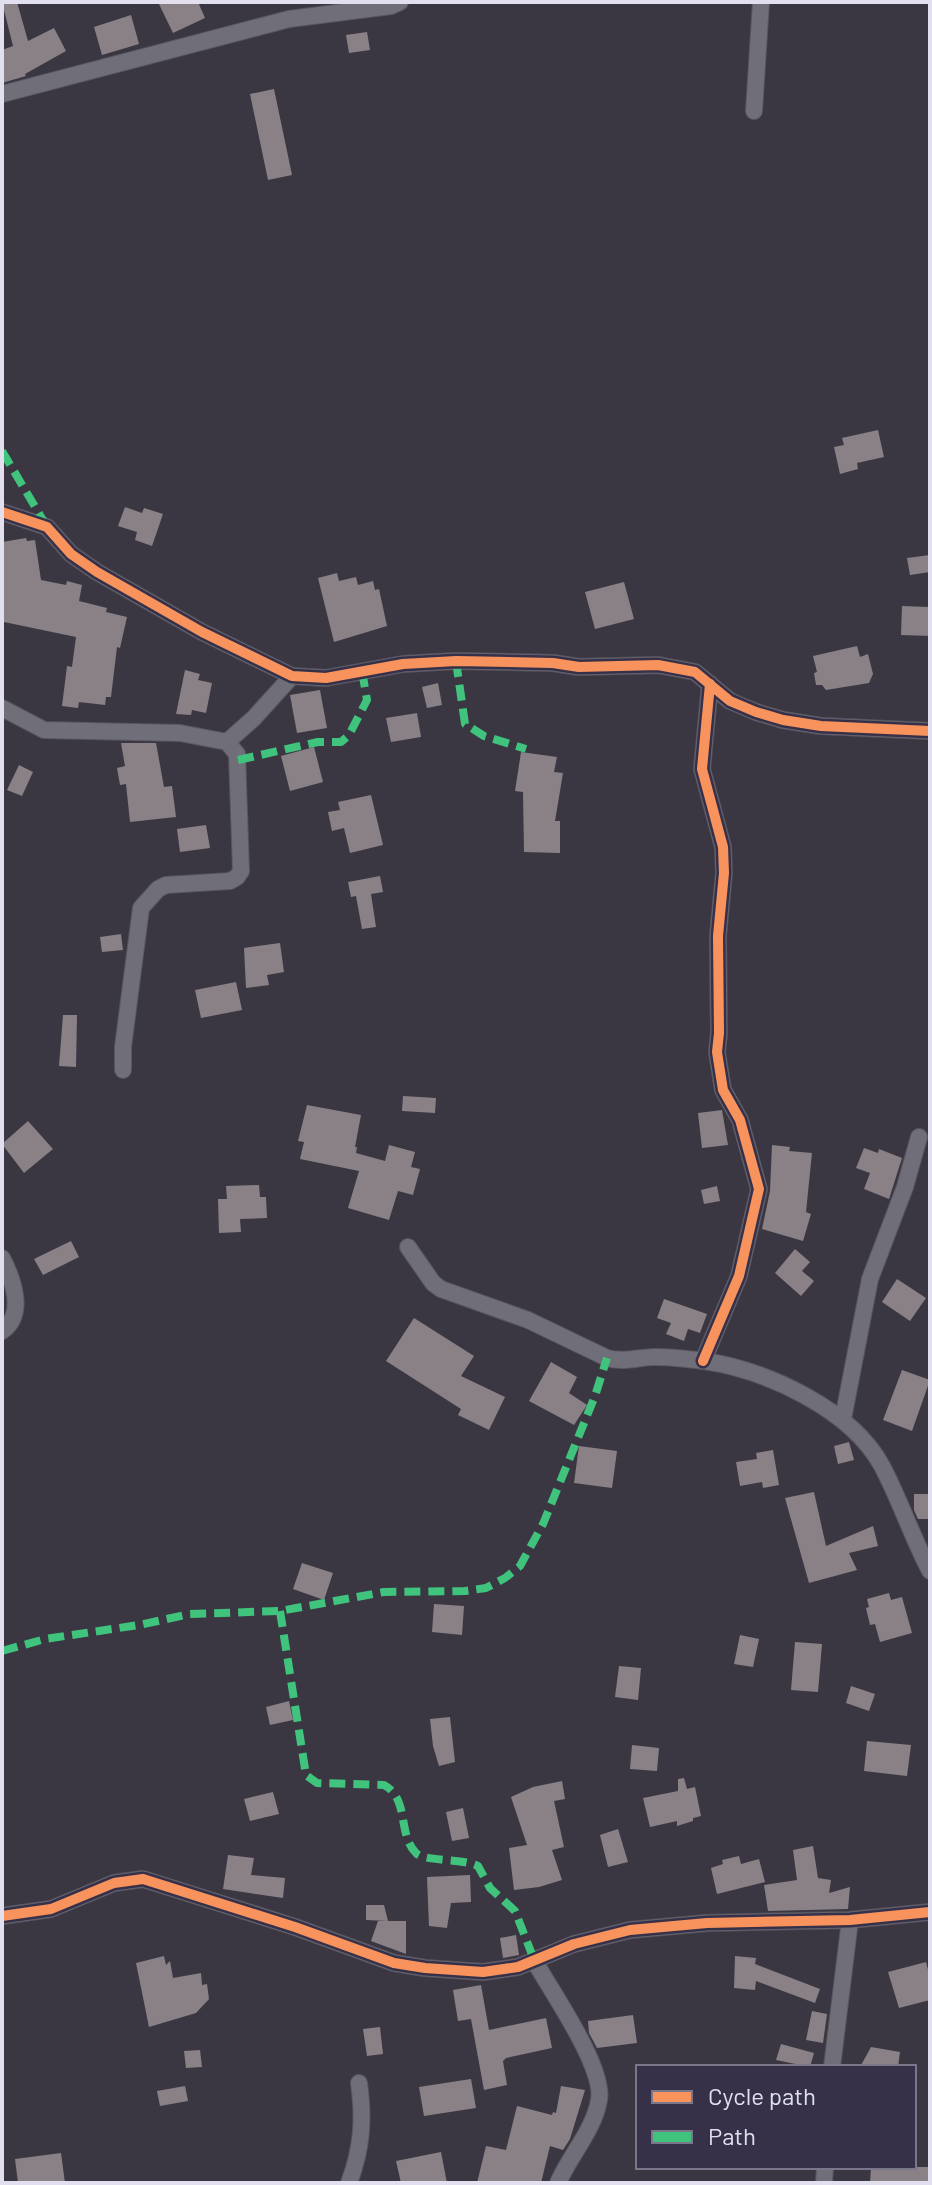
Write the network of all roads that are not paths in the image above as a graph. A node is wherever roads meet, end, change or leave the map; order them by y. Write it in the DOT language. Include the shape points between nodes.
graph roads {
  1 [pos="400,2"];
  2 [pos="761,2"];
  3 [pos="2,94"];
  4 [pos="754,111"];
  5 [pos="2,512"];
  6 [pos="292,676"];
  7 [pos="710,684"];
  8 [pos="2,708"];
  9 [pos="930,731"];
  10 [pos="227,742"];
  11 [pos="123,1070"];
  12 [pos="919,1137"];
  13 [pos="408,1247"];
  14 [pos="2,1258"];
  15 [pos="2,1331"];
  16 [pos="703,1361"];
  17 [pos="843,1419"];
  18 [pos="930,1571"];
  19 [pos="930,1912"];
  20 [pos="2,1916"];
  21 [pos="850,1920"];
  22 [pos="535,1962"];
  23 [pos="832,2065"];
  24 [pos="359,2083"];
  25 [pos="349,2183"];
  26 [pos="558,2183"];
  1 -- 3 [label="street" via="235,31"];
  2 -- 4 [label="street"];
  5 -- 6 [label="street" via="47,527 71,554 97,572"];
  6 -- 7 [label="street" via="326,678 417,662 491,661 658,665 695,672"];
  6 -- 10 [label="street"];
  7 -- 9 [label="street" via="730,701 803,724"];
  7 -- 16 [label="street" via="702,769 723,847 717,1052 723,1090 740,1120 759,1189 739,1276"];
  8 -- 10 [label="street" via="44,730 152,731"];
  10 -- 11 [label="street" via="238,760 241,871 230,881 166,885 141,908"];
  12 -- 17 [label="street" via="870,1279"];
  13 -- 16 [label="street" via="441,1289 528,1320 607,1358"];
  14 -- 15 [label="street" via="13,1284 15,1308 12,1323"];
  16 -- 17 [label="street" via="771,1379"];
  17 -- 18 [label="street" via="866,1440 882,1466"];
  19 -- 21 [label="street"];
  20 -- 22 [label="street" via="51,1909 114,1883 143,1879 409,1967 483,1972"];
  21 -- 22 [label="street" via="630,1930 574,1944"];
  21 -- 23 [label="street"];
  22 -- 26 [label="street" via="590,2055 600,2090 587,2130"];
  24 -- 25 [label="street" via="363,2133"];
}
